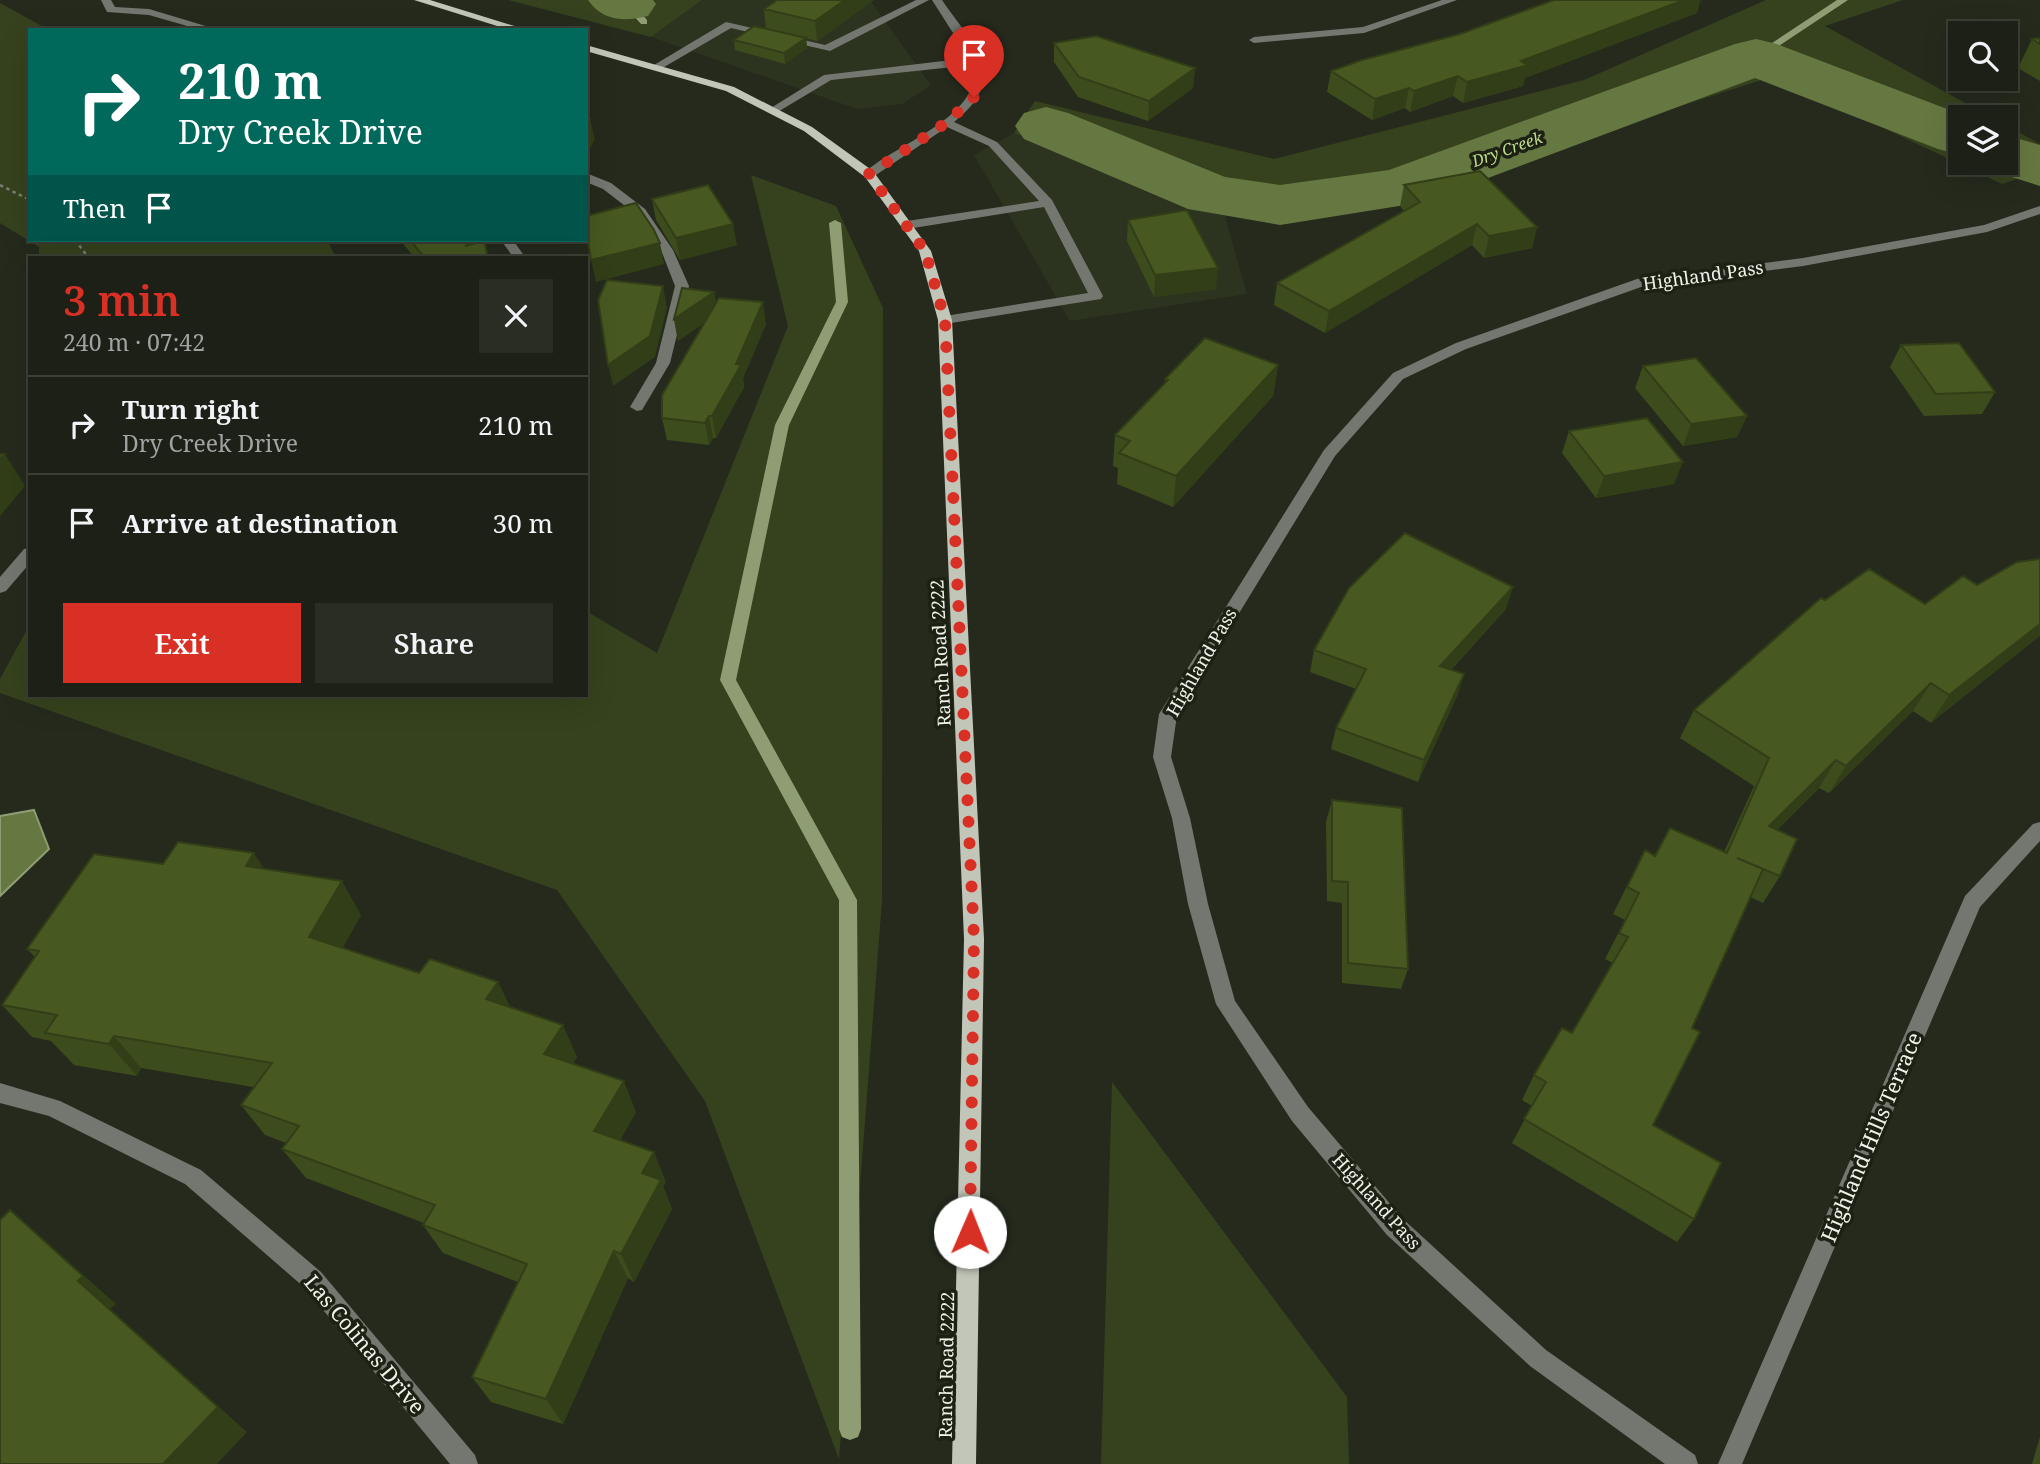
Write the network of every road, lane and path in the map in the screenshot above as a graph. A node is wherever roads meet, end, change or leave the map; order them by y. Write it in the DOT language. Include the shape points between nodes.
graph roads {
  1 [pos="106,0"];
  2 [pos="419,0"];
  3 [pos="924,0"];
  4 [pos="937,0"];
  5 [pos="1452,0"];
  6 [pos="207,28"];
  7 [pos="515,28"];
  8 [pos="1254,40"];
  9 [pos="588,49"];
  10 [pos="826,49"];
  11 [pos="974,61"];
  12 [pos="655,68"];
  13 [pos="828,77"];
  14 [pos="772,111"];
  15 [pos="947,122"];
  16 [pos="869,174"];
  17 [pos="588,178"];
  18 [pos="0,185"];
  19 [pos="28,199"];
  20 [pos="1048,203"];
  21 [pos="2040,209"];
  22 [pos="907,225"];
  23 [pos="77,242"];
  24 [pos="87,256"];
  25 [pos="945,320"];
  26 [pos="637,407"];
  27 [pos="28,555"];
  28 [pos="0,587"];
  29 [pos="2040,829"];
  30 [pos="0,1093"];
  31 [pos="466,1464"];
  32 [pos="964,1464"];
  33 [pos="1686,1464"];
  34 [pos="1730,1464"];
  1 -- 6 [label="street" via="111,10 149,12"];
  2 -- 7 [label="main road"];
  3 -- 10 [label="street"];
  4 -- 11 [label="street"];
  5 -- 8 [label="street" via="1364,30"];
  9 -- 12 [label="main road, Ranch Road 2222"];
  10 -- 12 [label="street" via="730,24"];
  10 -- 13 [label="street"];
  11 -- 13 [label="street"];
  11 -- 15 [label="street" via="980,86"];
  12 -- 14 [label="main road, Ranch Road 2222" via="730,89"];
  13 -- 14 [label="street"];
  14 -- 16 [label="main road, Ranch Road 2222" via="808,129"];
  15 -- 16 [label="street"];
  15 -- 20 [label="street" via="993,144"];
  16 -- 22 [label="main road, Ranch Road 2222"];
  17 -- 26 [label="street" via="641,212 667,250 682,286 663,363"];
  18 -- 19 [label="path"];
  20 -- 22 [label="street"];
  20 -- 25 [label="street" via="1096,296"];
  21 -- 33 [label="street, Highland Pass" via="1987,228 1803,262 1642,282 1461,346 1398,376 1329,453 1168,714 1162,757 1226,1004 1300,1114 1395,1227 1538,1358"];
  22 -- 25 [label="main road, Ranch Road 2222" via="925,251"];
  23 -- 24 [label="path"];
  25 -- 32 [label="main road, Ranch Road 2222" via="974,939"];
  27 -- 28 [label="street"];
  29 -- 34 [label="street, Highland Hills Terrace" via="1972,902"];
  30 -- 31 [label="street, Las Colinas Drive" via="53,1108 193,1177 313,1280"];
}
